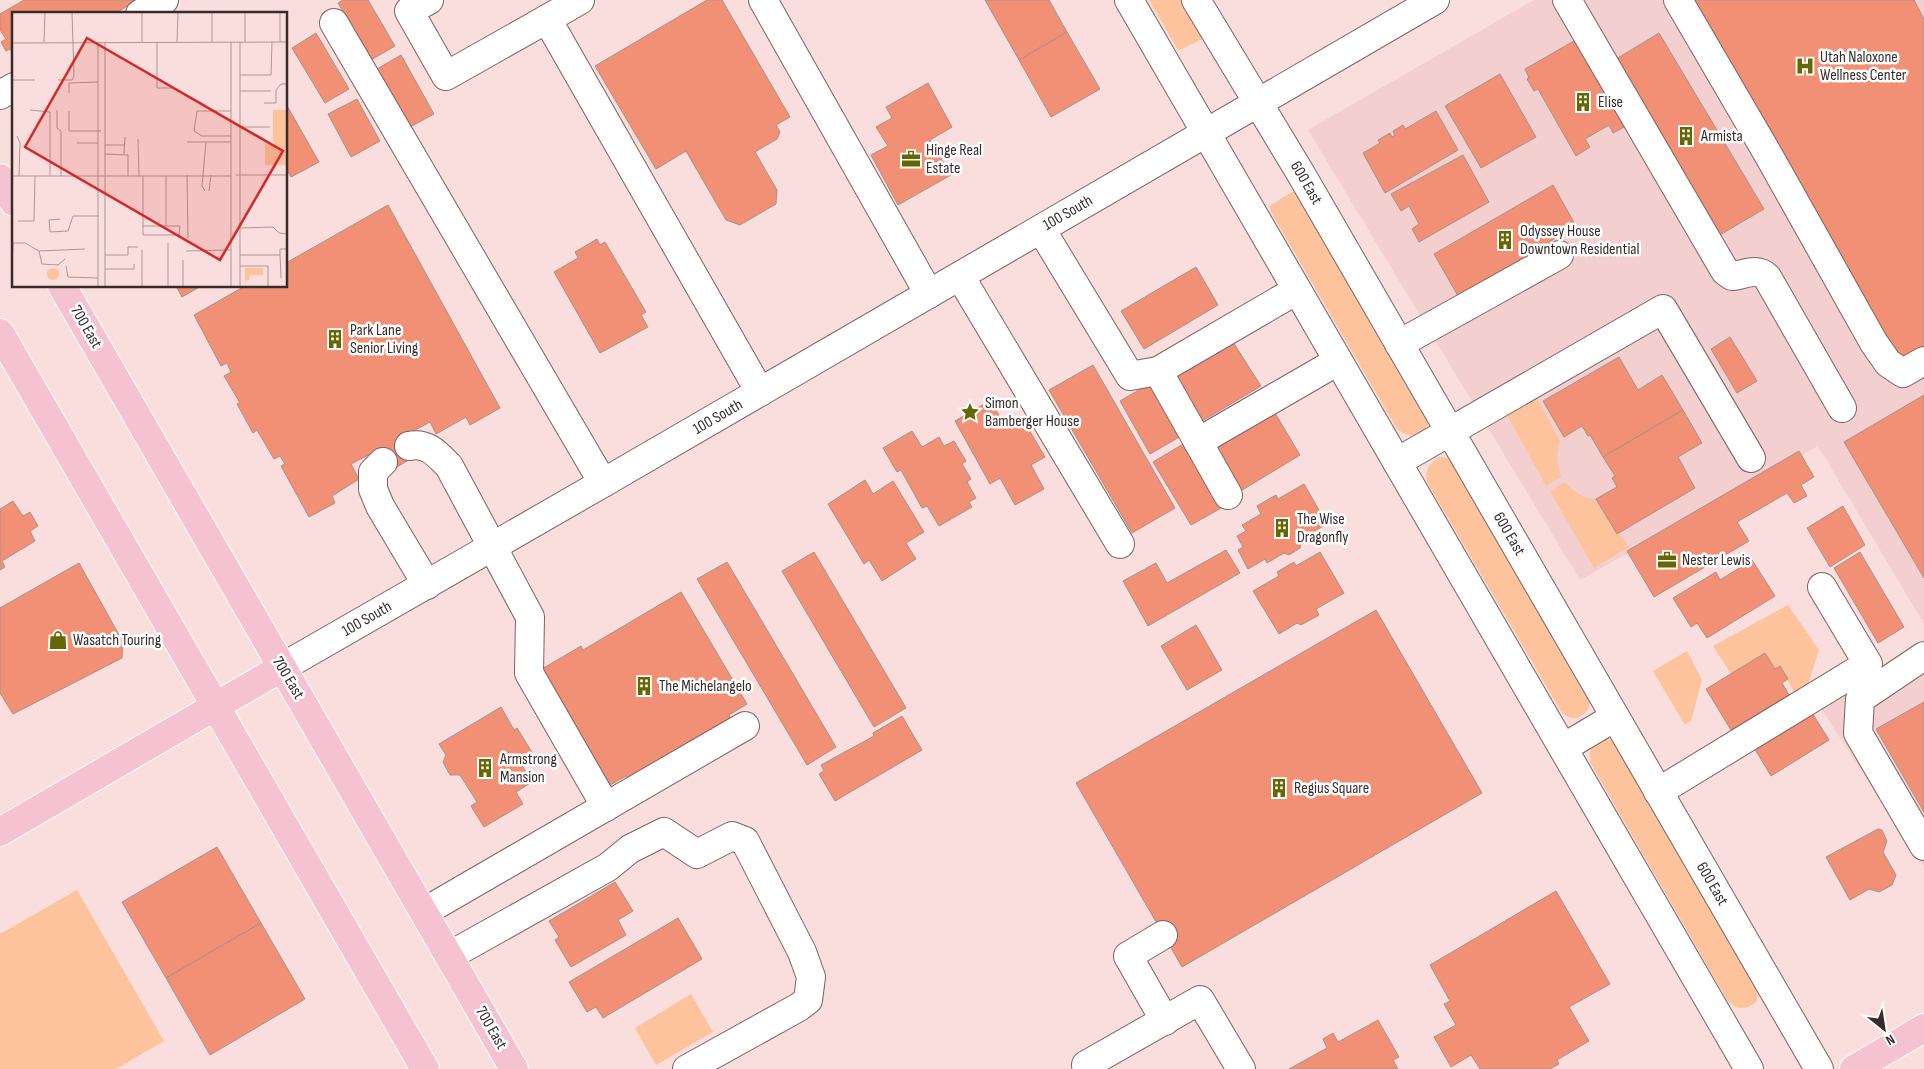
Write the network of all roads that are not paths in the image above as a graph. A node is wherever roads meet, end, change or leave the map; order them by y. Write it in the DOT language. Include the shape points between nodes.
graph roads {
  1 [pos="164,0"];
  2 [pos="429,0"];
  3 [pos="580,0"];
  4 [pos="762,0"];
  5 [pos="1129,0"];
  6 [pos="1196,0"];
  7 [pos="1434,0"];
  8 [pos="1566,0"];
  9 [pos="1678,0"];
  10 [pos="143,12"];
  11 [pos="547,19"];
  12 [pos="334,22"];
  13 [pos="12,89"];
  14 [pos="0,95"];
  15 [pos="1258,103"];
  16 [pos="1206,133"];
  17 [pos="0,178"];
  18 [pos="12,199"];
  19 [pos="1041,229"];
  20 [pos="1559,255"];
  21 [pos="960,276"];
  22 [pos="63,288"];
  23 [pos="1297,290"];
  24 [pos="929,294"];
  25 [pos="0,332"];
  26 [pos="1399,344"];
  27 [pos="1338,361"];
  28 [pos="1924,361"];
  29 [pos="1158,371"];
  30 [pos="760,392"];
  31 [pos="1842,408"];
  32 [pos="1450,431"];
  33 [pos="1198,442"];
  34 [pos="409,446"];
  35 [pos="1751,458"];
  36 [pos="383,462"];
  37 [pos="1397,462"];
  38 [pos="603,483"];
  39 [pos="1228,496"];
  40 [pos="1120,544"];
  41 [pos="493,547"];
  42 [pos="427,585"];
  43 [pos="1822,587"];
  44 [pos="1924,656"];
  45 [pos="281,668"];
  46 [pos="217,706"];
  47 [pos="1615,717"];
  48 [pos="746,726"];
  49 [pos="1563,748"];
  50 [pos="1658,792"];
  51 [pos="606,807"];
  52 [pos="0,832"];
  53 [pos="1924,846"];
  54 [pos="424,912"];
  55 [pos="1163,934"];
  56 [pos="449,956"];
  57 [pos="1165,1020"];
  58 [pos="1924,1028"];
  59 [pos="1086,1065"];
  60 [pos="419,1067"];
  61 [pos="514,1069"];
  62 [pos="687,1069"];
  63 [pos="1242,1069"];
  64 [pos="1749,1069"];
  65 [pos="1819,1069"];
  66 [pos="1854,1069"];
  1 -- 10 [label="street"];
  2 -- 11 [label="street" via="409,12 446,76"];
  3 -- 11 [label="street"];
  4 -- 24 [label="street"];
  5 -- 16 [label="street"];
  6 -- 15 [label="street, 600 East"];
  7 -- 15 [label="street, 100 South"];
  8 -- 31 [label="street" via="1725,271 1732,276 1755,271 1767,276"];
  9 -- 28 [label="street" via="1874,343 1888,363 1903,373"];
  11 -- 30 [label="street"];
  12 -- 38 [label="street"];
  13 -- 14 [label="street"];
  15 -- 16 [label="street, 100 South"];
  15 -- 26 [label="street, 600 East"];
  16 -- 19 [label="street, 100 South"];
  16 -- 23 [label="street"];
  17 -- 18 [label="main road"];
  19 -- 21 [label="street, 100 South"];
  19 -- 29 [label="street" via="1130,376"];
  20 -- 26 [label="street"];
  21 -- 24 [label="street, 100 South"];
  21 -- 40 [label="street"];
  22 -- 45 [label="main road, 700 East"];
  23 -- 27 [label="street"];
  23 -- 29 [label="street"];
  24 -- 30 [label="street, 100 South"];
  25 -- 46 [label="main road"];
  26 -- 32 [label="street, 600 East"];
  27 -- 33 [label="street"];
  27 -- 37 [label="street"];
  29 -- 33 [label="street"];
  30 -- 38 [label="street, 100 South"];
  32 -- 35 [label="street" via="1663,309"];
  32 -- 37 [label="street"];
  32 -- 47 [label="street, 600 East"];
  33 -- 39 [label="street"];
  34 -- 41 [label="street" via="417,444 434,451 449,466"];
  36 -- 42 [label="street" via="373,472 373,489"];
  37 -- 49 [label="street"];
  38 -- 41 [label="street, 100 South"];
  41 -- 42 [label="street, 100 South"];
  41 -- 51 [label="street" via="530,617 529,674"];
  42 -- 45 [label="street, 100 South"];
  43 -- 50 [label="street" via="1868,664"];
  44 -- 53 [label="street" via="1860,699 1858,733"];
  45 -- 46 [label="main road, 100 South"];
  45 -- 54 [label="main road, 700 East"];
  46 -- 52 [label="main road, 100 South"];
  46 -- 60 [label="main road"];
  47 -- 49 [label="street"];
  47 -- 50 [label="street, 600 East"];
  48 -- 51 [label="street"];
  49 -- 64 [label="street"];
  50 -- 65 [label="street, 600 East"];
  51 -- 54 [label="street"];
  54 -- 56 [label="main road, 700 East"];
  55 -- 57 [label="street" via="1128,956"];
  56 -- 61 [label="main road, 700 East"];
  56 -- 62 [label="street" via="664,832 697,854 732,836 744,841 802,952 811,977 811,989 808,1000 799,1007"];
  57 -- 59 [label="street"];
  57 -- 63 [label="street" via="1200,1000"];
  58 -- 66 [label="main road"];
}
